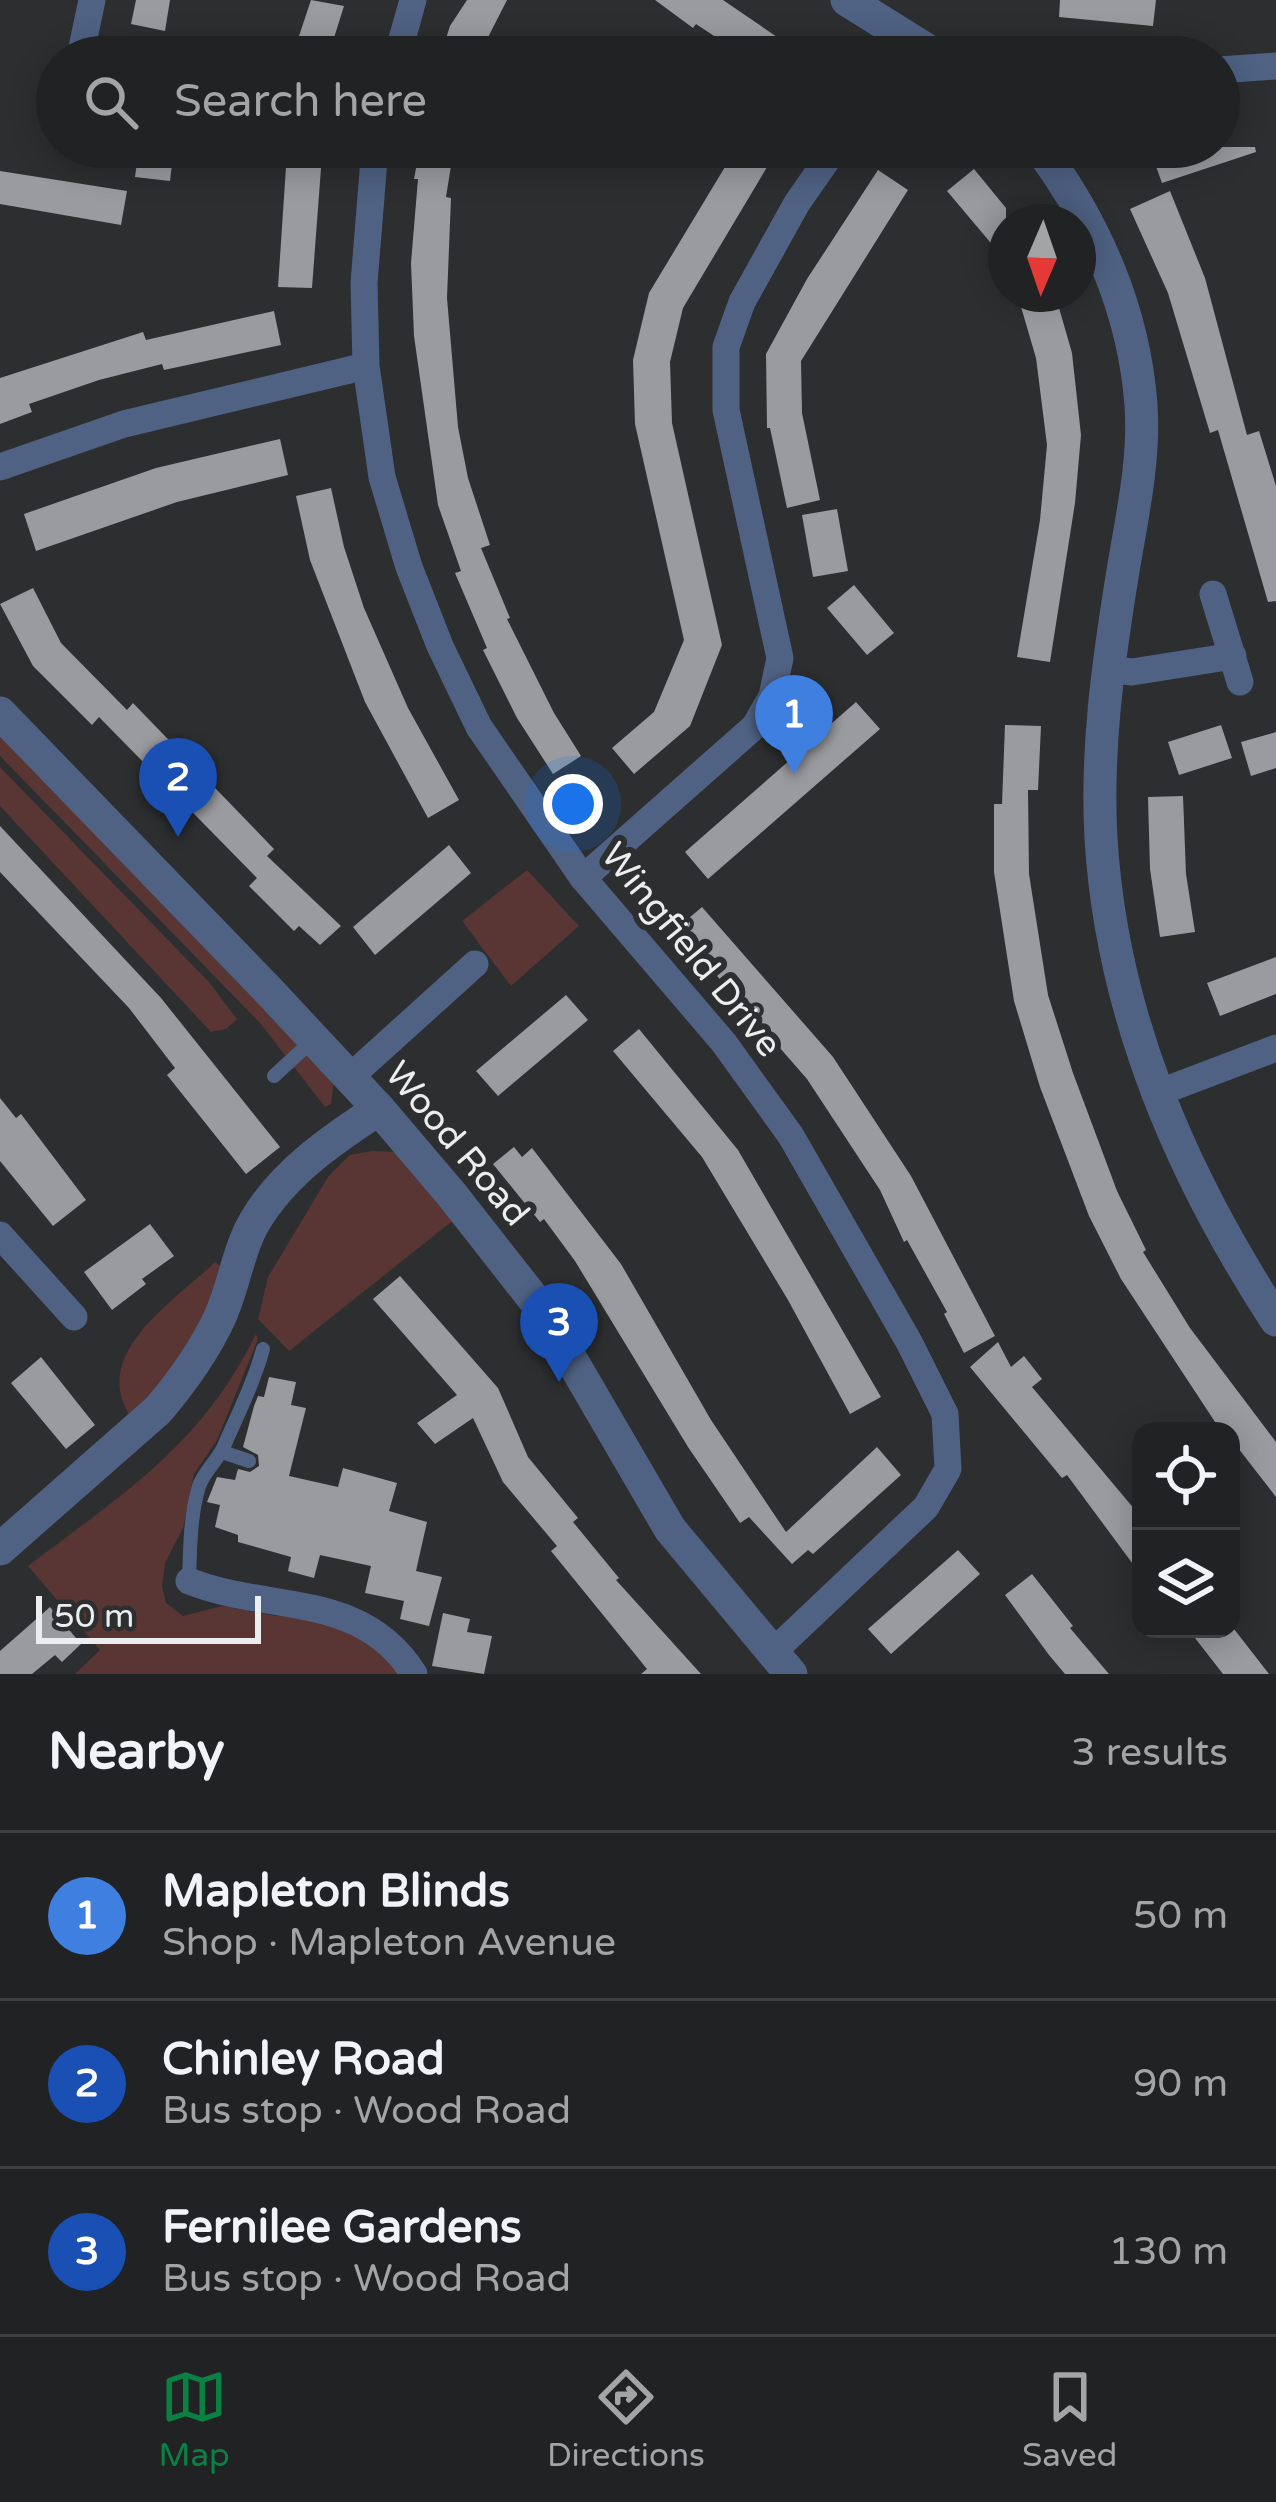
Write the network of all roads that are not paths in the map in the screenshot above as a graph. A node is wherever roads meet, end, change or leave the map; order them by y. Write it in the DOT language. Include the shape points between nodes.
graph roads {
  1 [pos="92,0"];
  2 [pos="413,0"];
  3 [pos="847,0"];
  4 [pos="84,36"];
  5 [pos="403,36"];
  6 [pos="896,36"];
  7 [pos="1276,66"];
  8 [pos="1240,69"];
  9 [pos="373,168"];
  10 [pos="821,168"];
  11 [pos="1055,168"];
  12 [pos="366,366"];
  13 [pos="0,467"];
  14 [pos="1213,594"];
  15 [pos="1107,669"];
  16 [pos="0,713"];
  17 [pos="583,878"];
  18 [pos="475,964"];
  19 [pos="314,1039"];
  20 [pos="1276,1048"];
  21 [pos="274,1076"];
  22 [pos="350,1077"];
  23 [pos="1155,1094"];
  24 [pos="379,1108"];
  25 [pos="0,1235"];
  26 [pos="74,1317"];
  27 [pos="1276,1320"];
  28 [pos="263,1349"];
  29 [pos="222,1452"];
  30 [pos="248,1461"];
  31 [pos="0,1549"];
  32 [pos="189,1581"];
  33 [pos="782,1663"];
  34 [pos="414,1674"];
  1 -- 4 [label="street"];
  2 -- 5 [label="street"];
  3 -- 6 [label="street"];
  7 -- 8 [label="street"];
  9 -- 12 [label="street, Wingfield Drive"];
  10 -- 17 [label="street" via="742,302 726,347 726,410 780,658 772,696 755,726"];
  11 -- 15 [label="street" via="1118,288 1138,379 1138,466"];
  12 -- 13 [label="street" via="124,424"];
  12 -- 17 [label="street, Wingfield Drive" via="382,477 440,646 479,727"];
  14 -- 15 [label="street" via="1236,669"];
  15 -- 23 [label="street" via="1100,787 1106,891"];
  16 -- 19 [label="street, Wood Road"];
  17 -- 33 [label="street, Wingfield Drive" via="724,1043 791,1136 945,1414 948,1469 926,1507"];
  18 -- 22 [label="street"];
  19 -- 21 [label="lane"];
  19 -- 22 [label="street, Wood Road"];
  20 -- 23 [label="street"];
  22 -- 24 [label="street, Wood Road"];
  23 -- 27 [label="street" via="1235,1257"];
  24 -- 31 [label="street" via="275,1192 253,1224 219,1318 158,1410"];
  24 -- 33 [label="street, Wood Road" via="543,1311 670,1529"];
  25 -- 26 [label="street"];
  28 -- 29 [label="lane" via="258,1384"];
  29 -- 30 [label="lane"];
  29 -- 32 [label="lane" via="198,1490"];
  32 -- 34 [label="street" via="355,1619"];
}
